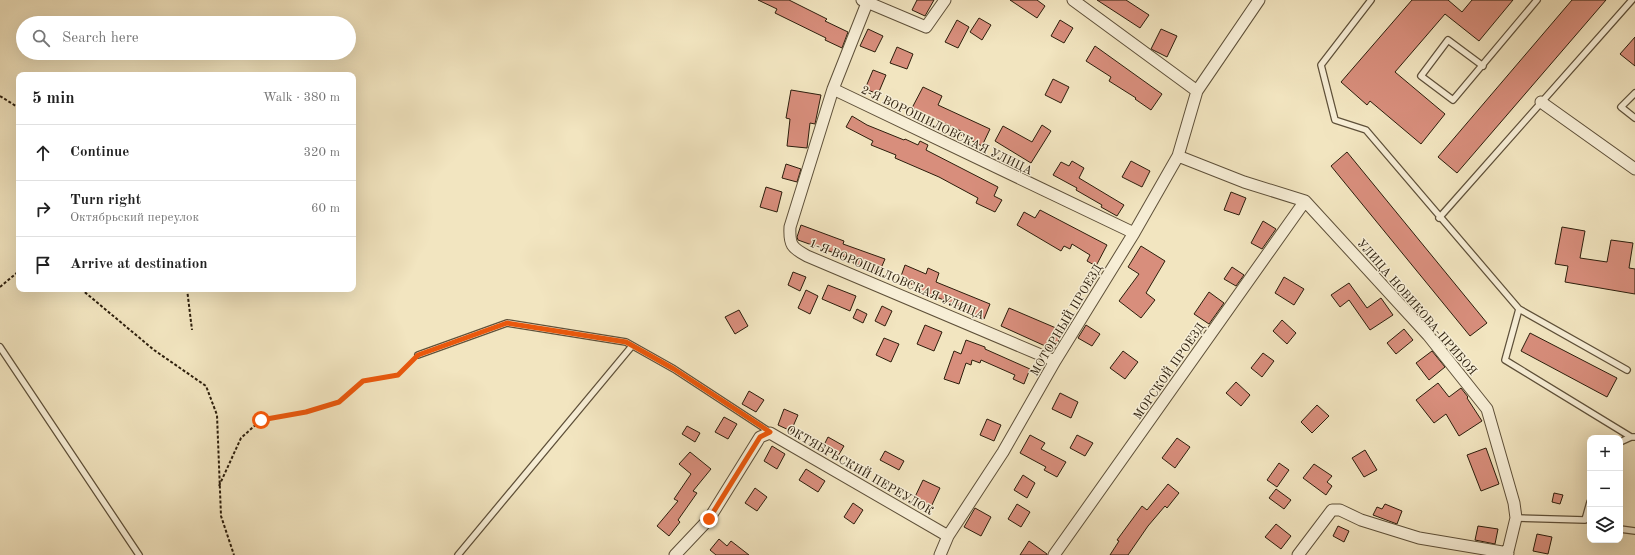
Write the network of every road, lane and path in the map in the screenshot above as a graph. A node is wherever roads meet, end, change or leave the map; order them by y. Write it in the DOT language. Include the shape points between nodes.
graph roads {
  1 [pos="945,0"];
  2 [pos="1073,0"];
  3 [pos="1259,0"];
  4 [pos="1371,0"];
  5 [pos="1537,0"];
  6 [pos="1632,0"];
  7 [pos="865,1"];
  8 [pos="1482,66"];
  9 [pos="833,89"];
  10 [pos="1197,91"];
  11 [pos="1635,93"];
  12 [pos="0,96"];
  13 [pos="1541,102"];
  14 [pos="16,106"];
  15 [pos="1635,118"];
  16 [pos="1178,156"];
  17 [pos="1635,169"];
  18 [pos="1305,201"];
  19 [pos="1439,218"];
  20 [pos="1134,233"];
  21 [pos="16,274"];
  22 [pos="0,287"];
  23 [pos="85,292"];
  24 [pos="188,292"];
  25 [pos="1519,309"];
  26 [pos="192,330"];
  27 [pos="632,346"];
  28 [pos="0,347"];
  29 [pos="418,355"];
  30 [pos="1055,360"];
  31 [pos="1627,370"];
  32 [pos="770,432"];
  33 [pos="1633,437"];
  34 [pos="1623,441"];
  35 [pos="219,486"];
  36 [pos="1589,507"];
  37 [pos="1516,518"];
  38 [pos="1623,529"];
  39 [pos="1635,531"];
  40 [pos="948,536"];
  41 [pos="1508,554"];
  42 [pos="139,555"];
  43 [pos="234,555"];
  44 [pos="458,555"];
  45 [pos="675,555"];
  46 [pos="940,555"];
  47 [pos="1054,555"];
  48 [pos="1298,555"];
  1 -- 7 [label="street" via="926,27"];
  2 -- 10 [label="street"];
  3 -- 10 [label="street, МОТОРНЫЙ ПРОЕЗД"];
  4 -- 19 [label="lane" via="1321,65 1335,120 1366,130"];
  5 -- 8 [label="lane"];
  6 -- 13 [label="lane"];
  7 -- 9 [label="street"];
  8 -- 8 [label="lane" via="1453,100 1421,76 1448,40"];
  9 -- 20 [label="street, 2-Я ВОРОШИЛОВСКАЯ УЛИЦА"];
  9 -- 30 [label="street, 1-Я ВОРОШИЛОВСКАЯ УЛИЦА" via="790,227 789,240 794,249"];
  10 -- 16 [label="street, МОТОРНЫЙ ПРОЕЗД"];
  11 -- 15 [label="lane" via="1621,107"];
  12 -- 14 [label="path"];
  13 -- 17 [label="street"];
  13 -- 19 [label="lane"];
  16 -- 18 [label="street" via="1244,182"];
  16 -- 20 [label="street, МОТОРНЫЙ ПРОЕЗД"];
  18 -- 37 [label="street, УЛИЦА НОВИКОВА-ПРИБОЯ" via="1428,335 1487,409"];
  18 -- 47 [label="street, МОРСКОЙ ПРОЕЗД"];
  19 -- 25 [label="lane"];
  20 -- 30 [label="street, МОТОРНЫЙ ПРОЕЗД"];
  21 -- 22 [label="path"];
  23 -- 35 [label="path" via="154,350 206,386 217,415"];
  24 -- 26 [label="path"];
  25 -- 31 [label="lane"];
  25 -- 33 [label="lane" via="1505,360"];
  27 -- 29 [label="lane" via="626,342 507,323"];
  27 -- 32 [label="lane" via="674,369"];
  27 -- 44 [label="lane"];
  28 -- 42 [label="lane"];
  29 -- 35 [label="path" via="398,375 363,381 339,402 306,412 261,420 241,438"];
  30 -- 40 [label="street, МОТОРНЫЙ ПРОЕЗД" via="1003,452"];
  32 -- 40 [label="street, ОКТЯБРЬСКИЙ ПЕРЕУЛОК"];
  32 -- 45 [label="street, ОКТЯБРЬСКИЙ ПЕРЕУЛОК" via="760,437 709,519"];
  33 -- 34 [label="lane"];
  35 -- 43 [label="path" via="221,516"];
  36 -- 37 [label="lane" via="1585,520"];
  37 -- 41 [label="street, УЛИЦА НОВИКОВА-ПРИБОЯ"];
  38 -- 39 [label="lane"];
  40 -- 46 [label="street, МОТОРНЫЙ ПРОЕЗД"];
  41 -- 48 [label="street" via="1419,538 1362,520 1340,510 1332,510"];
}
